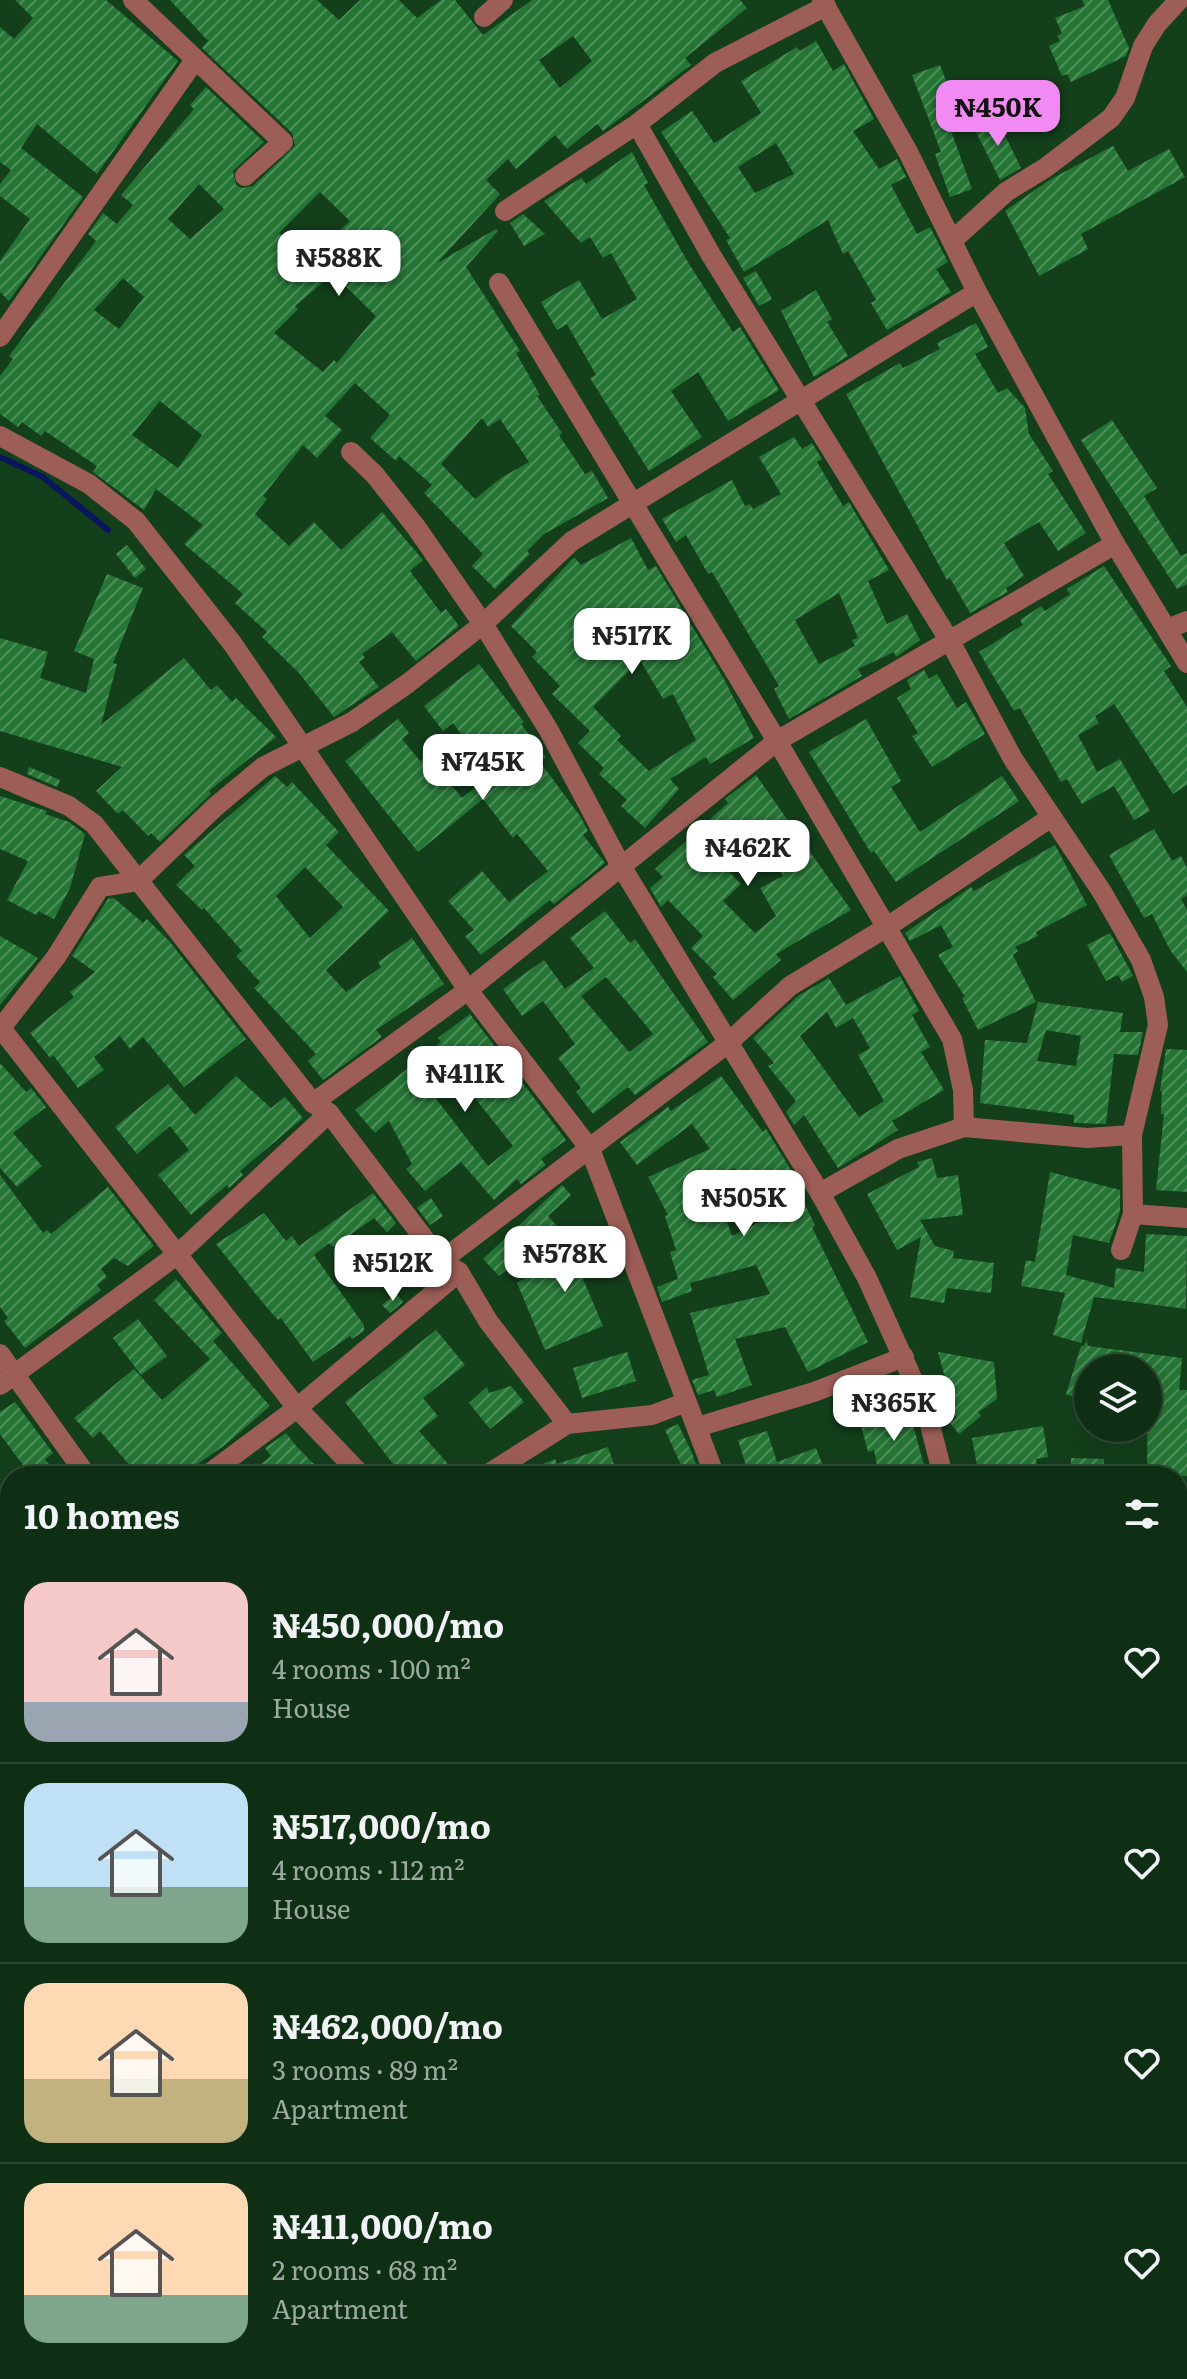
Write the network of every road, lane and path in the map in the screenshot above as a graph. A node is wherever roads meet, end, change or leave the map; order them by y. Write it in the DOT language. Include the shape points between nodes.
graph roads {
  1 [pos="133,0"];
  2 [pos="503,0"];
  3 [pos="1179,0"];
  4 [pos="824,3"];
  5 [pos="484,17"];
  6 [pos="195,60"];
  7 [pos="637,124"];
  8 [pos="245,176"];
  9 [pos="505,211"];
  10 [pos="954,239"];
  11 [pos="499,283"];
  12 [pos="977,292"];
  13 [pos="0,337"];
  14 [pos="801,399"];
  15 [pos="0,436"];
  16 [pos="351,452"];
  17 [pos="634,504"];
  18 [pos="1115,544"];
  19 [pos="1187,621"];
  20 [pos="483,624"];
  21 [pos="1167,629"];
  22 [pos="951,643"];
  23 [pos="1187,663"];
  24 [pos="777,741"];
  25 [pos="302,745"];
  26 [pos="0,777"];
  27 [pos="1050,818"];
  28 [pos="621,866"];
  29 [pos="138,881"];
  30 [pos="887,927"];
  31 [pos="468,990"];
  32 [pos="0,1028"];
  33 [pos="728,1043"];
  34 [pos="321,1108"];
  35 [pos="964,1127"];
  36 [pos="1132,1135"];
  37 [pos="590,1149"];
  38 [pos="820,1193"];
  39 [pos="1133,1214"];
  40 [pos="1187,1218"];
  41 [pos="1121,1250"];
  42 [pos="178,1254"];
  43 [pos="441,1261"];
  44 [pos="459,1272"];
  45 [pos="0,1354"];
  46 [pos="904,1357"];
  47 [pos="8,1379"];
  48 [pos="684,1403"];
  49 [pos="297,1408"];
  50 [pos="567,1424"];
  51 [pos="697,1427"];
  52 [pos="79,1466"];
  53 [pos="219,1466"];
  54 [pos="352,1466"];
  55 [pos="501,1466"];
  56 [pos="711,1466"];
  57 [pos="940,1466"];
  1 -- 6 [label="street"];
  2 -- 5 [label="street"];
  3 -- 10 [label="street" via="1143,46 1125,98 1111,118 1006,192"];
  4 -- 7 [label="street" via="715,63"];
  4 -- 10 [label="street"];
  6 -- 8 [label="street" via="283,142"];
  6 -- 13 [label="street"];
  7 -- 9 [label="street"];
  7 -- 14 [label="street"];
  10 -- 12 [label="street"];
  11 -- 17 [label="street"];
  12 -- 14 [label="street"];
  12 -- 18 [label="street"];
  14 -- 17 [label="street"];
  14 -- 22 [label="street"];
  15 -- 25 [label="street" via="89,484 136,521 232,643"];
  16 -- 20 [label="street" via="416,527"];
  17 -- 20 [label="street" via="572,541"];
  17 -- 24 [label="street"];
  18 -- 21 [label="street"];
  18 -- 22 [label="street"];
  19 -- 21 [label="street"];
  20 -- 25 [label="street" via="352,722"];
  20 -- 28 [label="street" via="548,729"];
  21 -- 23 [label="street"];
  22 -- 24 [label="street"];
  22 -- 27 [label="street"];
  24 -- 28 [label="street"];
  24 -- 30 [label="street"];
  25 -- 29 [label="street" via="263,767"];
  25 -- 31 [label="street"];
  26 -- 29 [label="street" via="81,813"];
  27 -- 30 [label="street"];
  27 -- 36 [label="street" via="1102,892 1141,960 1154,997 1158,1025"];
  28 -- 31 [label="street"];
  28 -- 33 [label="street"];
  29 -- 32 [label="street" via="100,887 56,957"];
  29 -- 34 [label="street"];
  30 -- 33 [label="street" via="790,986"];
  30 -- 35 [label="street" via="952,1039 963,1090"];
  31 -- 34 [label="street"];
  31 -- 37 [label="street"];
  32 -- 42 [label="street"];
  33 -- 37 [label="street"];
  33 -- 38 [label="street"];
  34 -- 42 [label="street"];
  34 -- 43 [label="street"];
  35 -- 36 [label="street" via="1087,1138"];
  35 -- 38 [label="street" via="898,1149"];
  36 -- 39 [label="street"];
  37 -- 43 [label="street"];
  37 -- 48 [label="street"];
  38 -- 46 [label="street"];
  39 -- 40 [label="street"];
  39 -- 41 [label="street"];
  42 -- 47 [label="street"];
  42 -- 49 [label="street"];
  43 -- 44 [label="street"];
  44 -- 49 [label="street"];
  44 -- 50 [label="street" via="488,1321"];
  45 -- 47 [label="street"];
  46 -- 51 [label="street" via="814,1392"];
  46 -- 57 [label="street" via="926,1409"];
  47 -- 52 [label="street"];
  48 -- 50 [label="street" via="652,1415"];
  48 -- 51 [label="street"];
  49 -- 53 [label="street"];
  49 -- 54 [label="street"];
  50 -- 55 [label="street"];
  51 -- 56 [label="street"];
}
